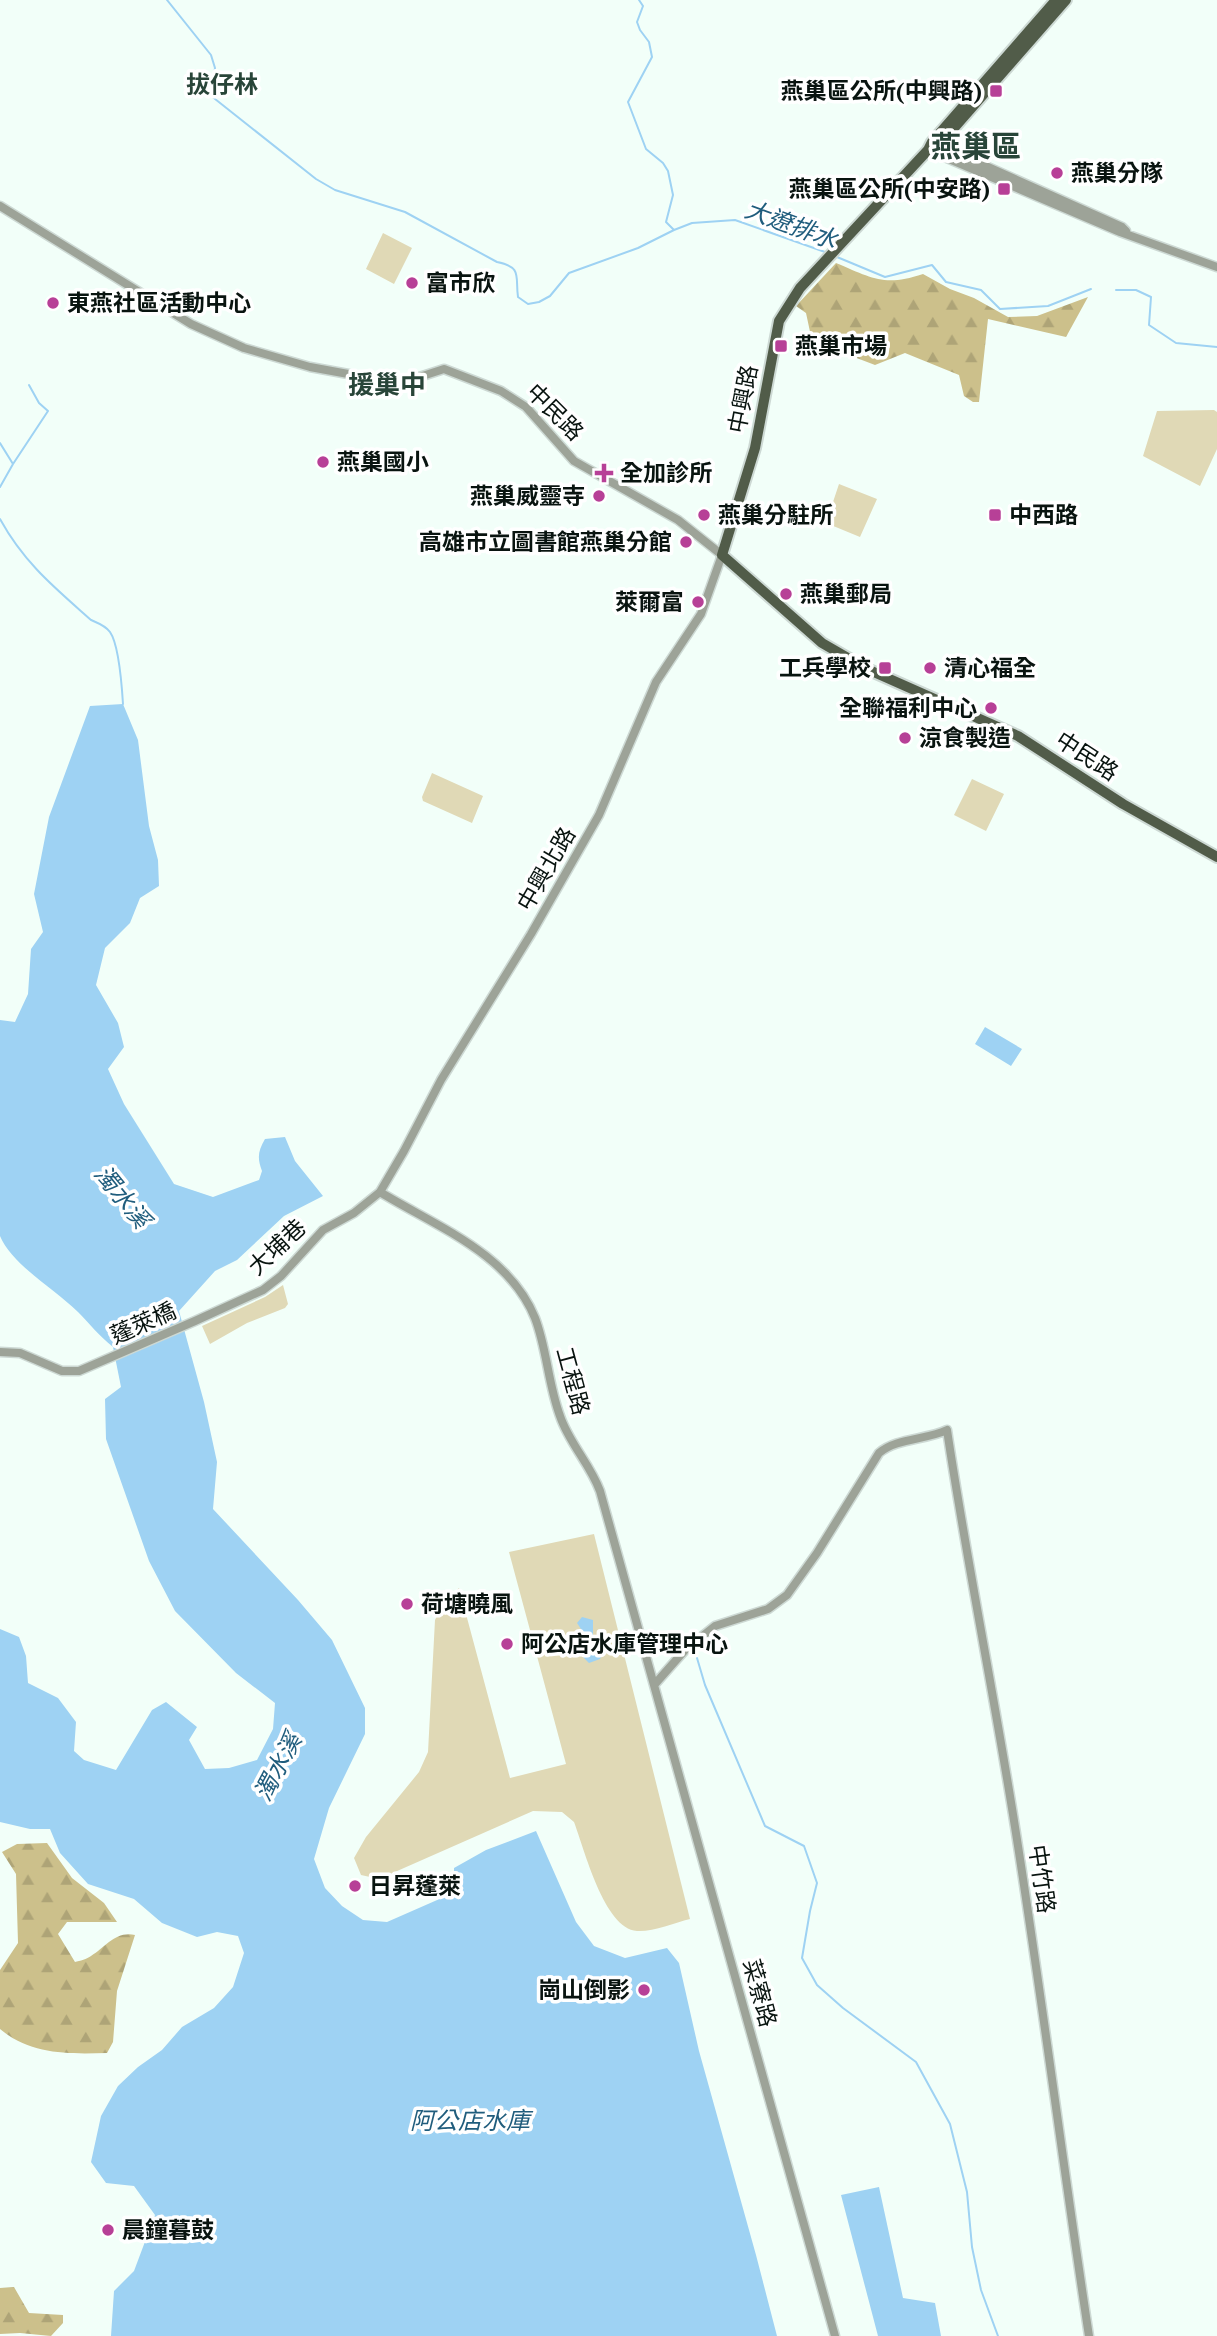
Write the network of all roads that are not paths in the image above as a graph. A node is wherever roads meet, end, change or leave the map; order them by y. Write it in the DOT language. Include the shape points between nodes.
graph roads {
  1 [pos="1056,0"];
  2 [pos="1066,0"];
  3 [pos="933,146"];
  4 [pos="0,206"];
  5 [pos="1217,268"];
  6 [pos="722,555"];
  7 [pos="931,696"];
  8 [pos="1217,849"];
  9 [pos="1217,857"];
  10 [pos="380,1192"];
  11 [pos="195,1321"];
  12 [pos="0,1352"];
  13 [pos="655,1684"];
  14 [pos="835,2336"];
  15 [pos="1089,2336"];
  1 -- 3 [label="main road"];
  2 -- 3 [label="main road"];
  3 -- 5 [label="street"];
  3 -- 6 [label="main road, 中興路" via="800,288 779,321 755,448"];
  4 -- 6 [label="street, 中民路" via="191,324 244,348 310,367 392,382 444,369 500,391 526,407 575,461 678,520"];
  6 -- 7 [label="main road, 中民路" via="822,643 867,669"];
  6 -- 10 [label="street, 中興北路" via="701,614 656,682 599,815 441,1080"];
  7 -- 8 [label="main road, 中民路" via="940,695 1020,730 1084,774"];
  7 -- 9 [label="main road, 中民路" via="1018,736 1122,804"];
  10 -- 11 [label="street, 大埔巷" via="323,1230 263,1290"];
  10 -- 13 [label="street, 工程路" via="482,1253 500,1267 528,1304 564,1427 597,1485"];
  11 -- 12 [label="street, 蓬萊橋" via="79,1371 62,1371 20,1353"];
  13 -- 14 [label="street, 菜寮路"];
  13 -- 15 [label="street, 中竹路" via="715,1626 768,1609 787,1595 879,1453 947,1430 1017,1838"];
}
